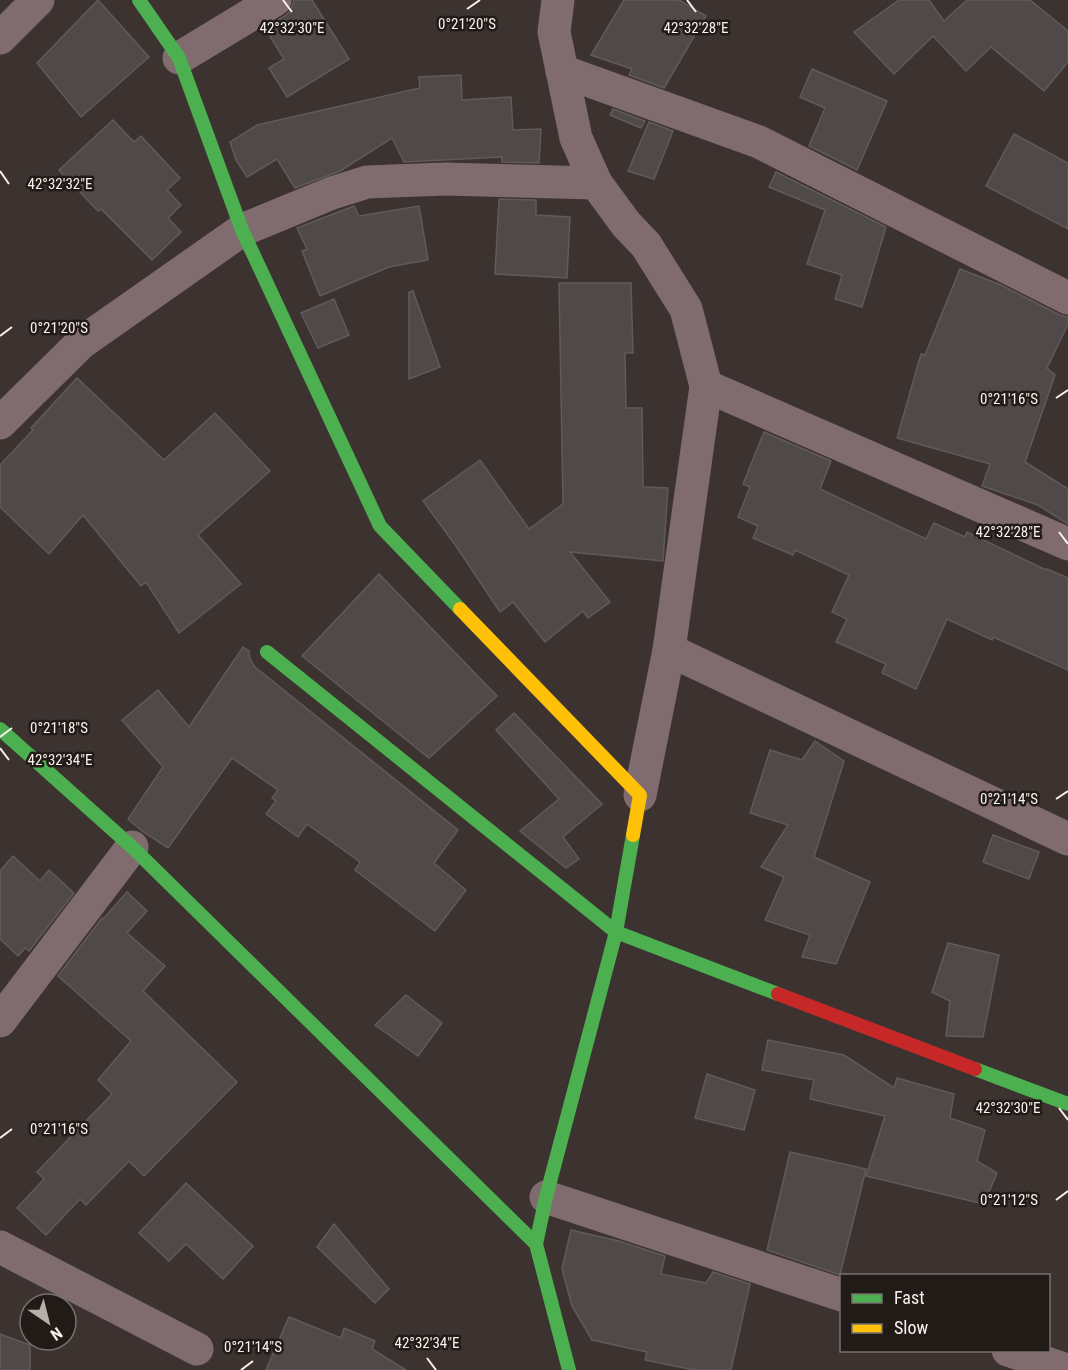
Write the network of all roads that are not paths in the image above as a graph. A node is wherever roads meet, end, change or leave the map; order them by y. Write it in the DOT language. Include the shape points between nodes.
graph roads {
  1 [pos="38,0"];
  2 [pos="139,0"];
  3 [pos="275,0"];
  4 [pos="558,0"];
  5 [pos="0,38"];
  6 [pos="179,58"];
  7 [pos="562,71"];
  8 [pos="596,183"];
  9 [pos="242,230"];
  10 [pos="1068,298"];
  11 [pos="706,386"];
  12 [pos="0,423"];
  13 [pos="1068,544"];
  14 [pos="669,650"];
  15 [pos="267,652"];
  16 [pos="0,729"];
  17 [pos="640,795"];
  18 [pos="1068,839"];
  19 [pos="132,847"];
  20 [pos="616,932"];
  21 [pos="0,1021"];
  22 [pos="1068,1104"];
  23 [pos="546,1197"];
  24 [pos="536,1244"];
  25 [pos="0,1247"];
  26 [pos="840,1294"];
  27 [pos="197,1349"];
  28 [pos="1014,1352"];
  29 [pos="569,1370"];
  30 [pos="1067,1370"];
  1 -- 5 [label="street"];
  2 -- 6 [label="street"];
  3 -- 6 [label="street"];
  4 -- 7 [label="street" via="554,32"];
  6 -- 9 [label="street"];
  7 -- 8 [label="street" via="576,138"];
  7 -- 10 [label="street" via="759,142"];
  8 -- 9 [label="street" via="445,179 367,182"];
  8 -- 11 [label="street" via="646,245 686,309"];
  9 -- 12 [label="street" via="81,343"];
  9 -- 17 [label="street" via="380,526"];
  11 -- 13 [label="street"];
  11 -- 14 [label="street"];
  14 -- 17 [label="street"];
  14 -- 18 [label="street"];
  15 -- 20 [label="street"];
  16 -- 19 [label="street"];
  17 -- 20 [label="street"];
  19 -- 21 [label="street"];
  19 -- 24 [label="street"];
  20 -- 22 [label="street"];
  20 -- 23 [label="street"];
  23 -- 24 [label="street"];
  23 -- 26 [label="street"];
  24 -- 29 [label="street"];
  25 -- 27 [label="street"];
  28 -- 30 [label="street"];
}
